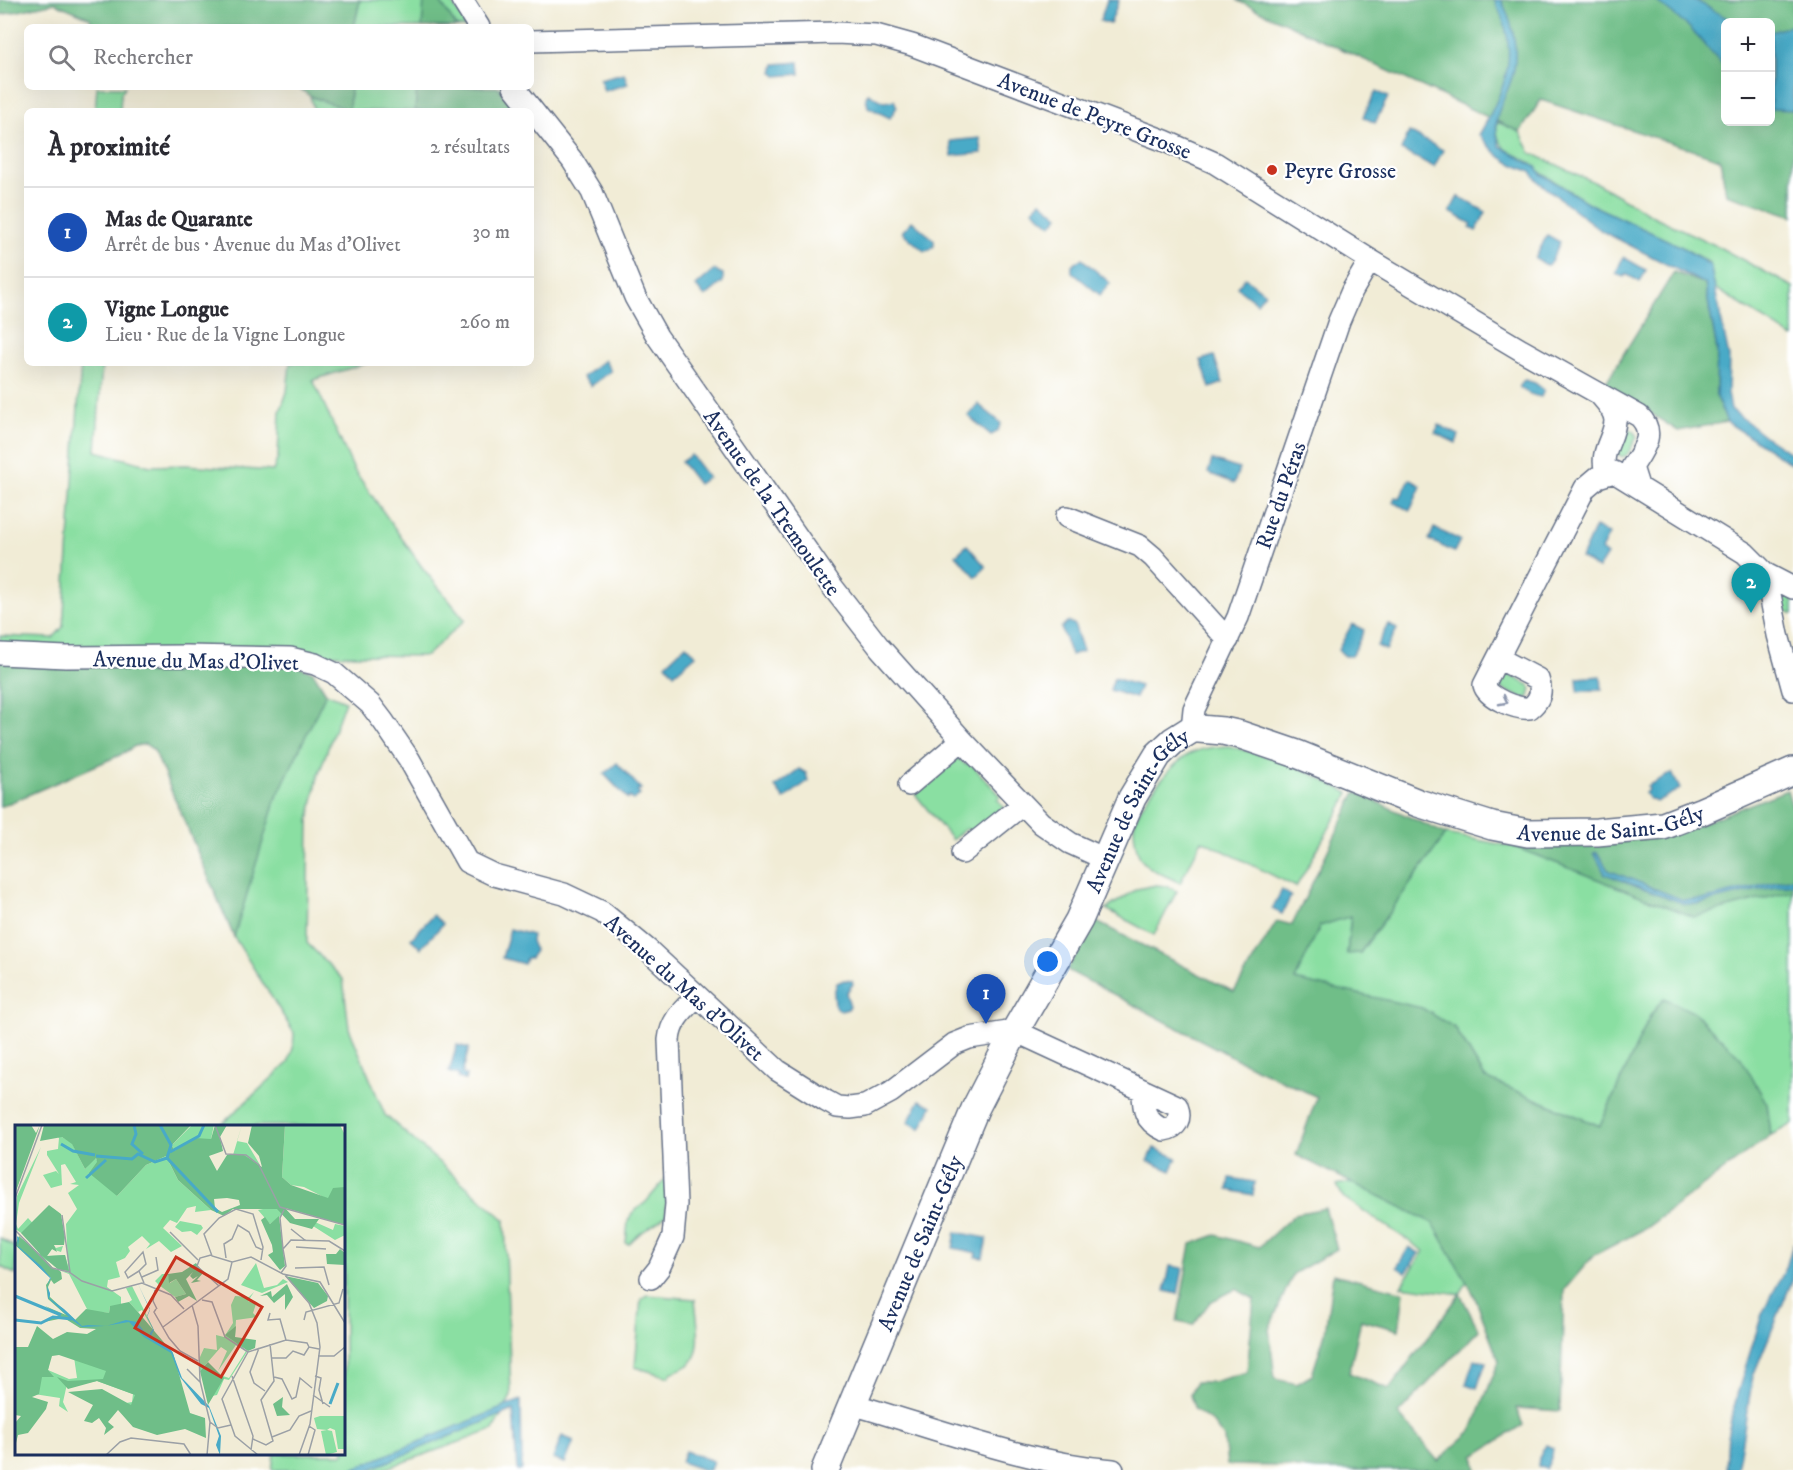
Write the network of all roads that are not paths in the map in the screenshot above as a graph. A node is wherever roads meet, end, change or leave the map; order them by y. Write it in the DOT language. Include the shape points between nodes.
graph roads {
  1 [pos="462,0"];
  2 [pos="477,24"];
  3 [pos="534,41"];
  4 [pos="516,90"];
  5 [pos="530,108"];
  6 [pos="534,113"];
  7 [pos="1370,260"];
  8 [pos="1600,395"];
  9 [pos="1639,416"];
  10 [pos="1615,421"];
  11 [pos="1606,473"];
  12 [pos="1638,486"];
  13 [pos="1067,517"];
  14 [pos="1766,574"];
  15 [pos="1793,588"];
  16 [pos="1786,633"];
  17 [pos="1228,640"];
  18 [pos="0,654"];
  19 [pos="1498,658"];
  20 [pos="1793,690"];
  21 [pos="1191,729"];
  22 [pos="962,740"];
  23 [pos="1793,771"];
  24 [pos="909,785"];
  25 [pos="1022,805"];
  26 [pos="962,853"];
  27 [pos="1105,859"];
  28 [pos="697,996"];
  29 [pos="1015,1031"];
  30 [pos="1143,1090"];
  31 [pos="651,1278"];
  32 [pos="852,1404"];
  33 [pos="825,1470"];
  34 [pos="1113,1470"];
  1 -- 2 [label="street"];
  3 -- 7 [label="street, Avenue de Peyre Grosse" via="876,35 912,45 1191,151"];
  4 -- 5 [label="street, Avenue de la Tremoulette"];
  6 -- 22 [label="street, Avenue de la Tremoulette" via="592,192 635,297 675,363 849,610"];
  7 -- 8 [label="street, Avenue de Peyre Grosse"];
  7 -- 17 [label="street, Rue du Péras" via="1339,321"];
  8 -- 9 [label="street, Avenue de Peyre Grosse"];
  8 -- 10 [label="street, Avenue de Peyre Grosse"];
  9 -- 10 [label="street" via="1626,415"];
  9 -- 12 [label="street" via="1648,430 1647,441 1632,467"];
  10 -- 11 [label="street" via="1603,457"];
  11 -- 12 [label="street" via="1614,472"];
  11 -- 19 [label="street" via="1585,488"];
  12 -- 14 [label="street" via="1744,553"];
  13 -- 17 [label="street" via="1140,546"];
  14 -- 15 [label="street"];
  14 -- 16 [label="street"];
  16 -- 20 [label="street"];
  17 -- 21 [label="street, Rue du Péras" via="1194,709"];
  18 -- 28 [label="street, Avenue du Mas d'Olivet" via="290,658 315,664 334,674 370,704 409,759 467,862 564,894 602,912"];
  21 -- 23 [label="street, Avenue de Saint-Gély" via="1241,735 1418,803 1528,833 1663,826"];
  21 -- 27 [label="street, Avenue de Saint-Gély" via="1158,755 1132,798"];
  22 -- 24 [label="street"];
  22 -- 25 [label="street, Avenue de la Tremoulette"];
  25 -- 26 [label="street"];
  25 -- 27 [label="street, Avenue de la Tremoulette" via="1070,843"];
  27 -- 29 [label="street, Avenue de Saint-Gély" via="1079,920"];
  28 -- 29 [label="street, Avenue du Mas d'Olivet" via="777,1070 837,1107 865,1106 891,1092 954,1044"];
  28 -- 31 [label="street" via="679,1013 670,1030 676,1204 673,1237"];
  29 -- 30 [label="street"];
  29 -- 32 [label="street, Avenue de Saint-Gély" via="975,1108"];
  32 -- 33 [label="street, Avenue de Saint-Gély"];
  32 -- 34 [label="street" via="1048,1461"];
}
